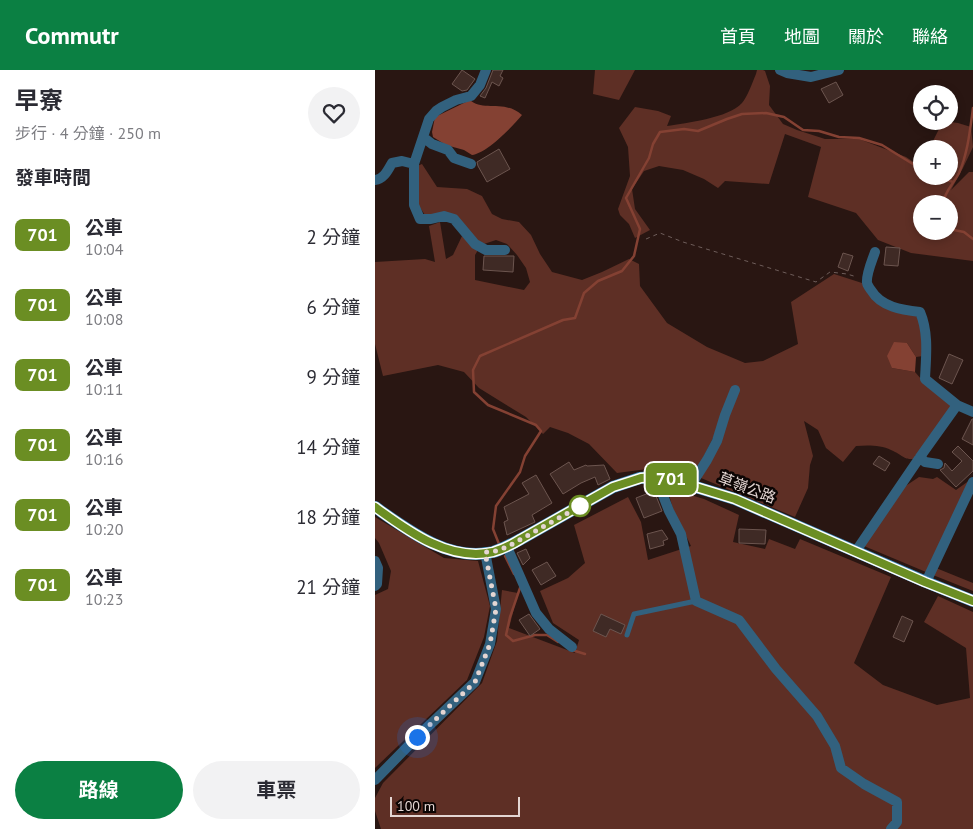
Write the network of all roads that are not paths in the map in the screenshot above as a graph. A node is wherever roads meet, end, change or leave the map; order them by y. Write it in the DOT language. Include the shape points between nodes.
graph roads {
  1 [pos="486,70"];
  2 [pos="780,70"];
  3 [pos="839,70"];
  4 [pos="423,137"];
  5 [pos="414,164"];
  6 [pos="471,164"];
  7 [pos="375,180"];
  8 [pos="505,250"];
  9 [pos="875,252"];
  10 [pos="735,390"];
  11 [pos="957,405"];
  12 [pos="973,412"];
  13 [pos="919,457"];
  14 [pos="938,464"];
  15 [pos="656,477"];
  16 [pos="973,482"];
  17 [pos="691,485"];
  18 [pos="375,506"];
  19 [pos="507,547"];
  20 [pos="856,551"];
  21 [pos="485,552"];
  22 [pos="375,561"];
  23 [pos="925,582"];
  24 [pos="375,586"];
  25 [pos="696,601"];
  26 [pos="973,601"];
  27 [pos="627,635"];
  28 [pos="572,647"];
  29 [pos="375,780"];
  30 [pos="891,829"];
  1 -- 4 [label="street" via="471,96 436,111 429,119"];
  2 -- 3 [label="street" via="811,77"];
  4 -- 5 [label="street"];
  4 -- 6 [label="street" via="448,150 454,158"];
  5 -- 7 [label="street" via="392,163 380,180"];
  5 -- 8 [label="street" via="414,204 420,219 445,216 454,219 475,244 486,250"];
  9 -- 11 [label="street" via="867,284 882,303 920,312 925,340 925,378"];
  10 -- 17 [label="street" via="717,441"];
  11 -- 12 [label="street"];
  11 -- 13 [label="street"];
  13 -- 14 [label="street" via="925,462"];
  13 -- 20 [label="street"];
  15 -- 17 [label="main road, 草嶺公路"];
  15 -- 19 [label="main road, 草嶺公路" via="613,487"];
  15 -- 25 [label="street" via="681,534"];
  16 -- 23 [label="street"];
  17 -- 20 [label="main road, 草嶺公路" via="735,499"];
  18 -- 21 [label="main road, 草嶺公路" via="427,541 457,552"];
  19 -- 21 [label="main road, 草嶺公路"];
  19 -- 28 [label="street" via="536,613 549,630"];
  20 -- 23 [label="main road, 草嶺公路"];
  21 -- 29 [label="street" via="496,609 490,644 475,682"];
  22 -- 24 [label="street" via="378,568"];
  23 -- 26 [label="main road, 草嶺公路"];
  25 -- 27 [label="lane" via="633,614"];
  25 -- 30 [label="street" via="739,620 817,716 835,746 841,768 897,802 897,822"];
}
